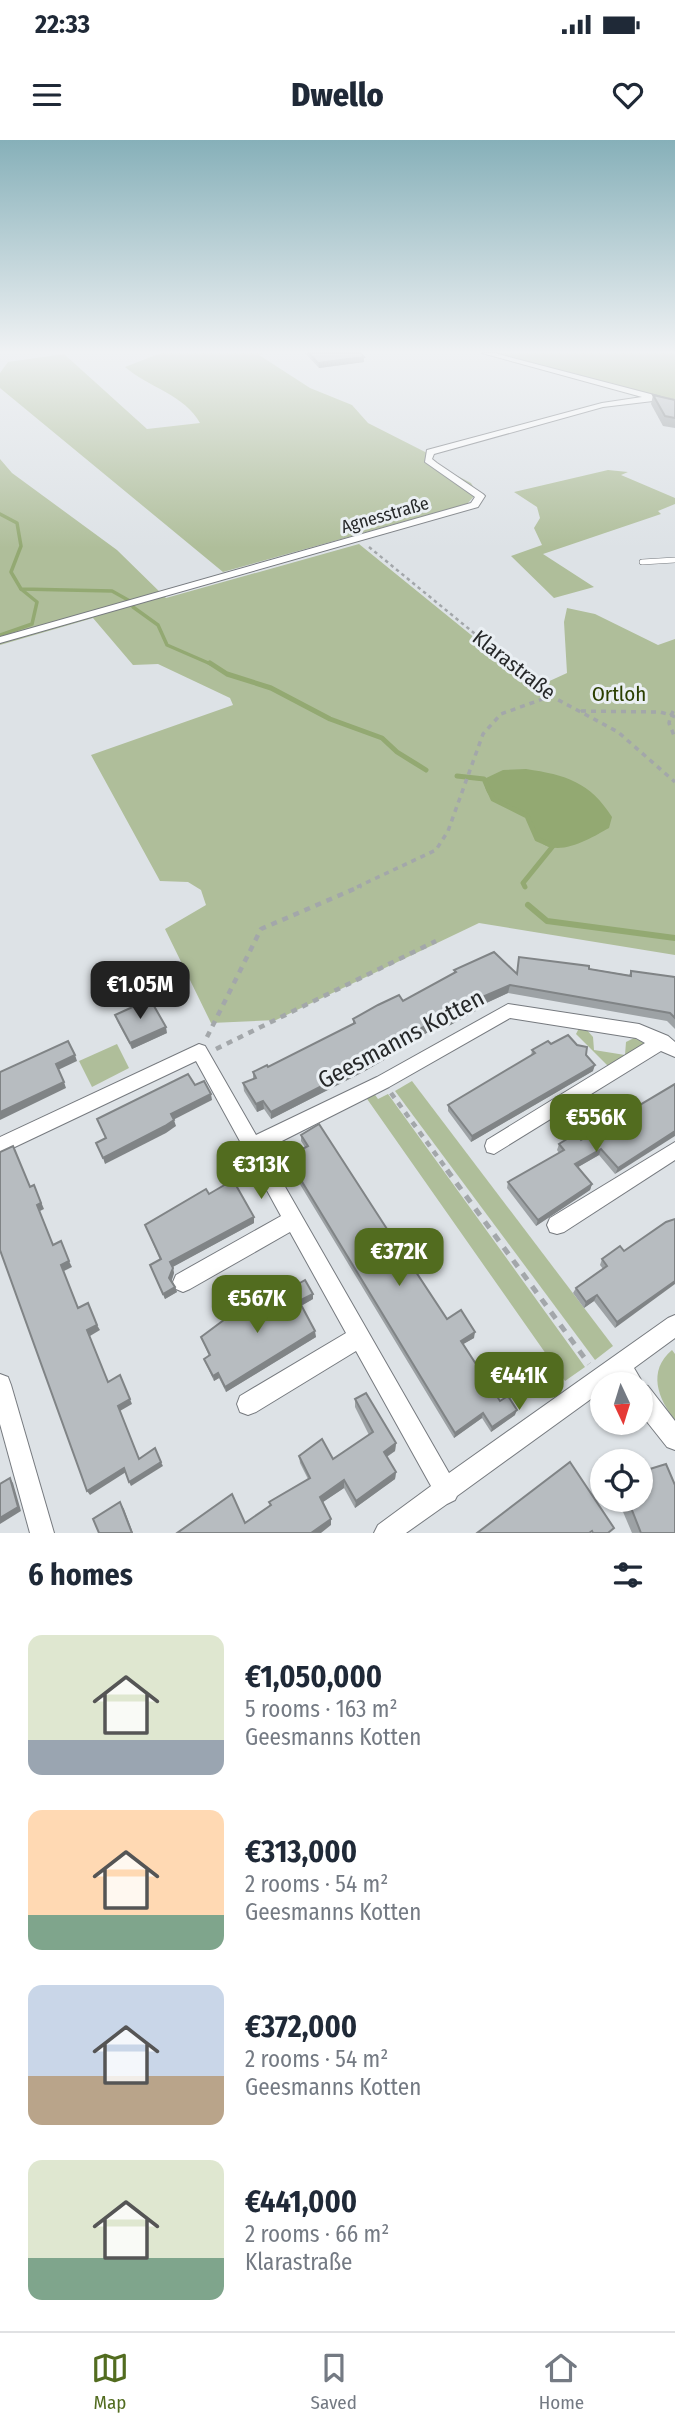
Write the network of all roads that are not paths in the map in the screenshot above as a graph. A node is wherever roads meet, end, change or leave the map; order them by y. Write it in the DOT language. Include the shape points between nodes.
graph roads {
  1 [pos="554,418"];
  2 [pos="675,560"];
  3 [pos="642,562"];
  4 [pos="0,640"];
  5 [pos="668,1046"];
  6 [pos="0,1146"];
  7 [pos="253,1146"];
  8 [pos="494,1146"];
  9 [pos="675,1150"];
  10 [pos="294,1219"];
  11 [pos="557,1225"];
  12 [pos="183,1282"];
  13 [pos="675,1325"];
  14 [pos="360,1337"];
  15 [pos="619,1366"];
  16 [pos="624,1372"];
  17 [pos="1,1392"];
  18 [pos="247,1404"];
  19 [pos="653,1411"];
  20 [pos="675,1439"];
  21 [pos="447,1492"];
  22 [pos="42,1533"];
  23 [pos="386,1533"];
  1 -- 4 [label="street, Agnesstraße" via="430,452 428,460 465,483 480,500 475,505"];
  2 -- 3 [label="lane"];
  5 -- 7 [label="street, Geesmanns Kotten" via="639,1031 508,1011 383,1082"];
  5 -- 8 [label="street, Geesmanns Kotten"];
  6 -- 7 [label="street" via="200,1054"];
  7 -- 10 [label="street"];
  9 -- 11 [label="street"];
  10 -- 12 [label="street"];
  10 -- 14 [label="street"];
  13 -- 15 [label="street"];
  14 -- 18 [label="street"];
  14 -- 21 [label="street"];
  15 -- 16 [label="street"];
  15 -- 21 [label="street"];
  17 -- 22 [label="street"];
  19 -- 20 [label="street"];
  21 -- 23 [label="street"];
}
